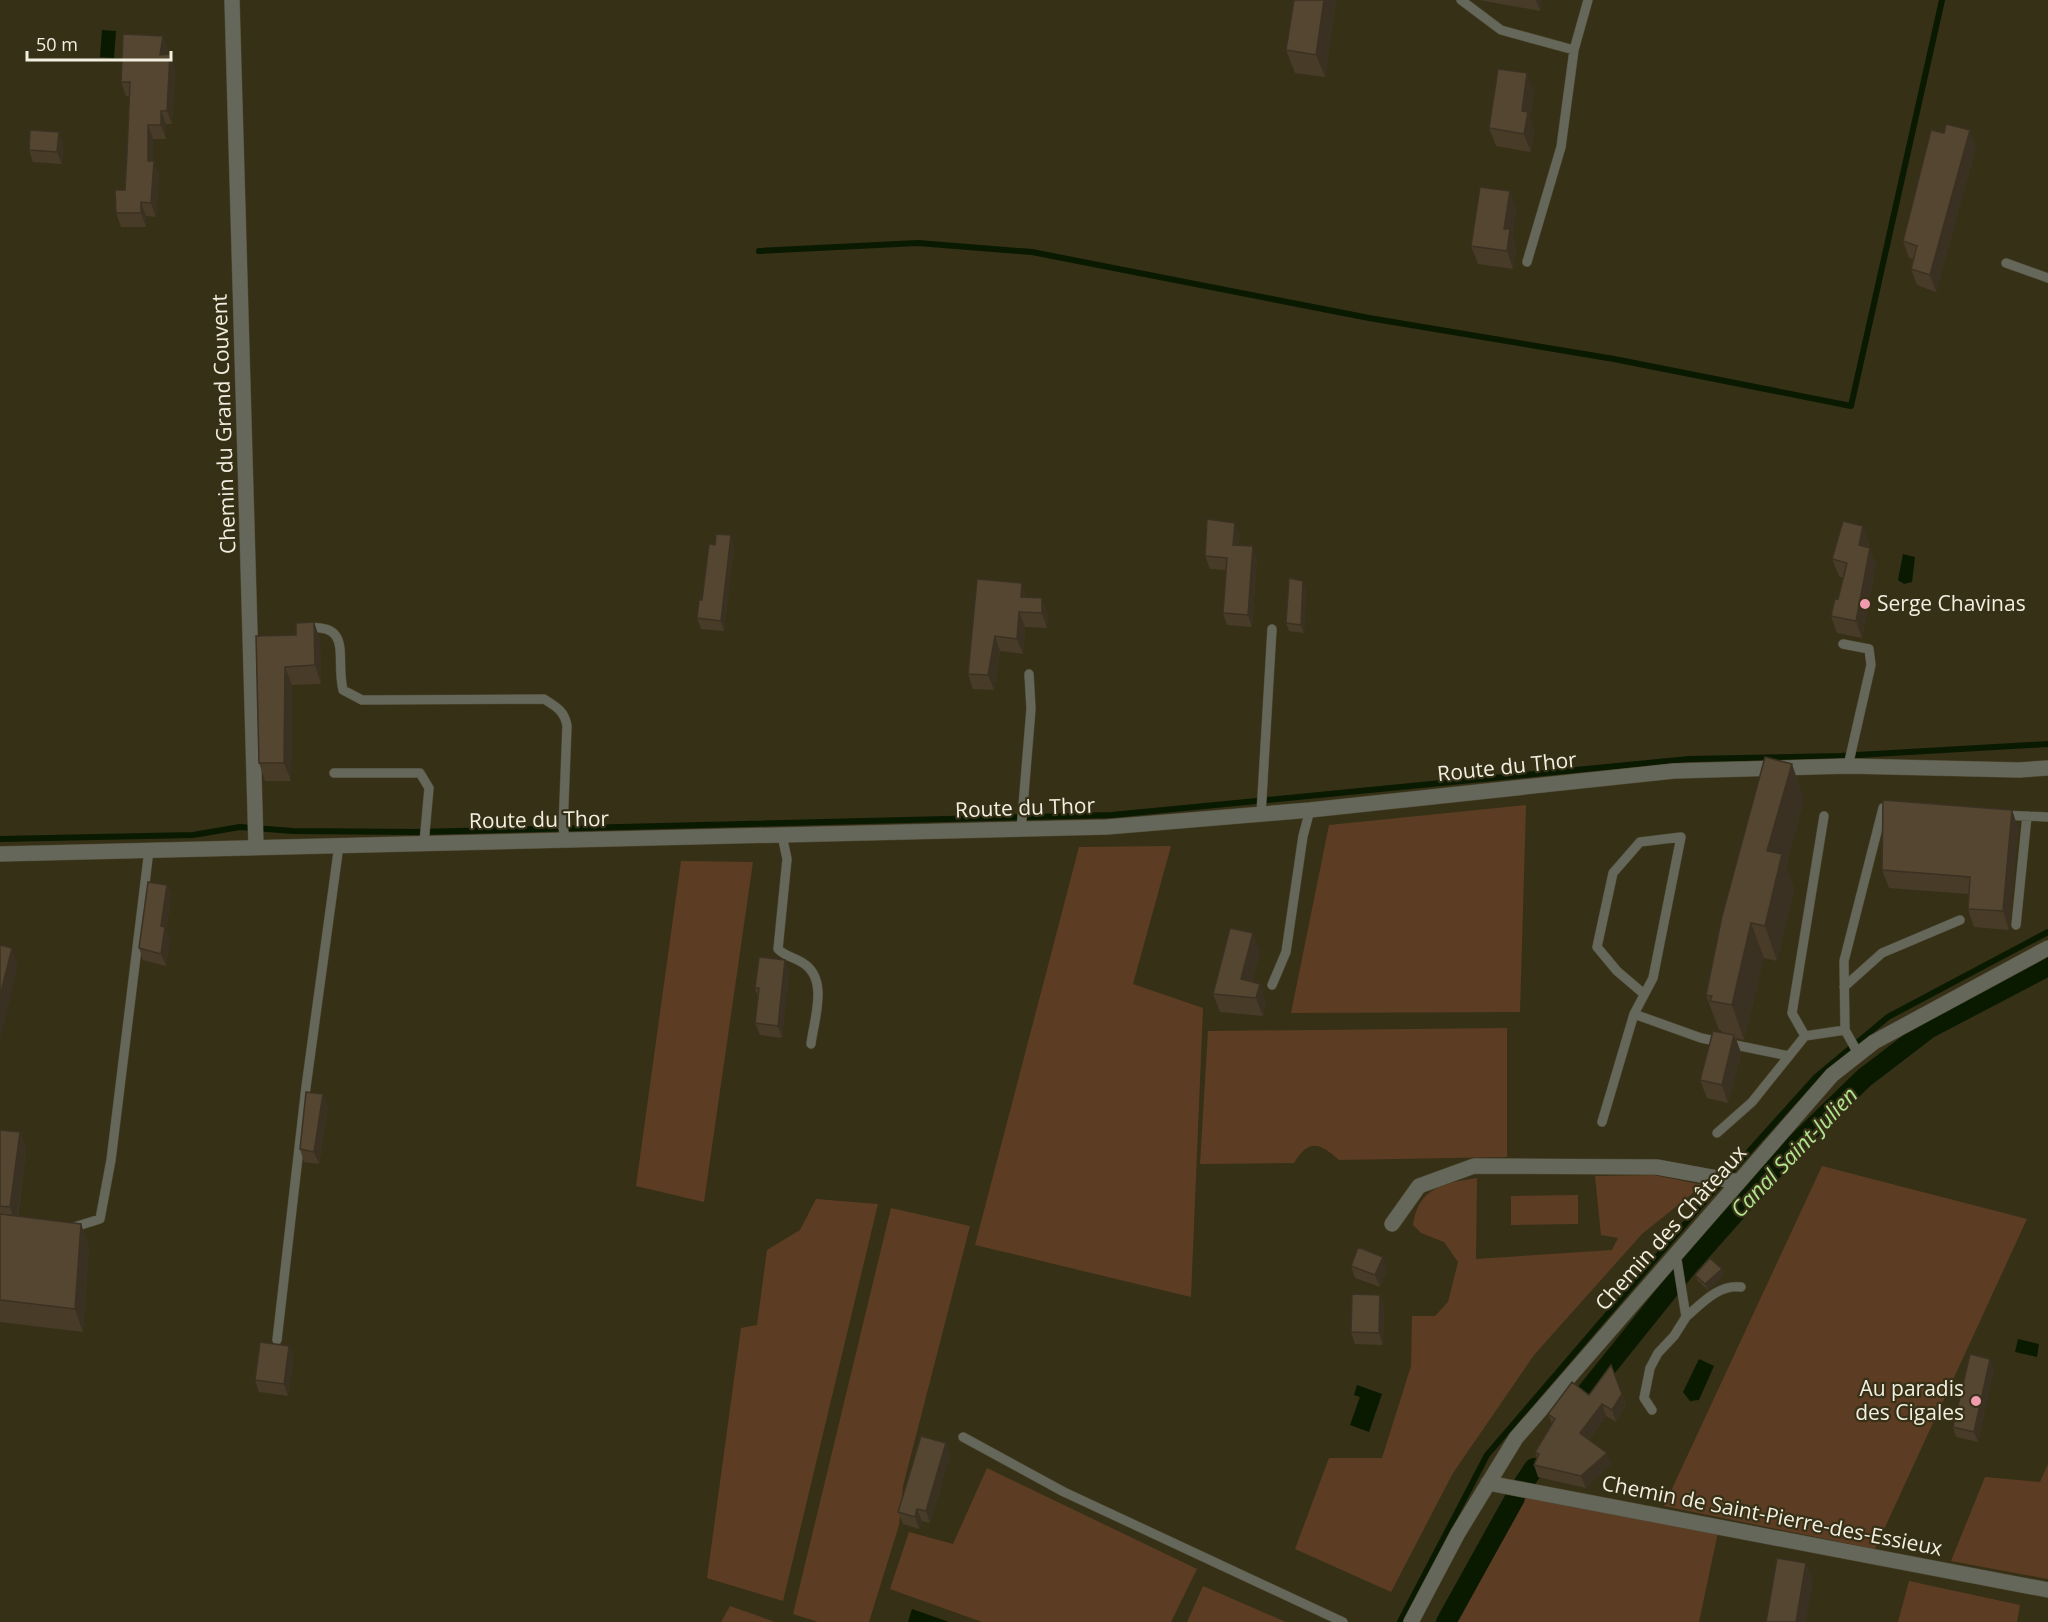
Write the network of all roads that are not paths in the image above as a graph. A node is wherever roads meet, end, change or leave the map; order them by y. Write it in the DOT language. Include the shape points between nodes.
graph roads {
  1 [pos="232,0"];
  2 [pos="1461,0"];
  3 [pos="1588,0"];
  4 [pos="1574,50"];
  5 [pos="1527,262"];
  6 [pos="2006,263"];
  7 [pos="2048,278"];
  8 [pos="305,628"];
  9 [pos="1272,629"];
  10 [pos="1843,644"];
  11 [pos="1029,674"];
  12 [pos="1848,766"];
  13 [pos="2048,768"];
  14 [pos="334,774"];
  15 [pos="1905,809"];
  16 [pos="1310,810"];
  17 [pos="1261,814"];
  18 [pos="1994,814"];
  19 [pos="1824,816"];
  20 [pos="2027,816"];
  21 [pos="2048,818"];
  22 [pos="1021,830"];
  23 [pos="782,836"];
  24 [pos="566,840"];
  25 [pos="424,843"];
  26 [pos="339,845"];
  27 [pos="256,846"];
  28 [pos="149,850"];
  29 [pos="0,854"];
  30 [pos="1960,920"];
  31 [pos="2016,925"];
  32 [pos="2048,948"];
  33 [pos="1272,985"];
  34 [pos="1844,987"];
  35 [pos="1644,994"];
  36 [pos="1634,1014"];
  37 [pos="1845,1030"];
  38 [pos="1805,1036"];
  39 [pos="811,1044"];
  40 [pos="1859,1054"];
  41 [pos="1789,1056"];
  42 [pos="1602,1122"];
  43 [pos="1717,1132"];
  44 [pos="1739,1182"];
  45 [pos="1392,1224"];
  46 [pos="62,1226"];
  47 [pos="1676,1254"];
  48 [pos="1741,1287"];
  49 [pos="1686,1317"];
  50 [pos="277,1340"];
  51 [pos="1652,1410"];
  52 [pos="963,1437"];
  53 [pos="1488,1483"];
  54 [pos="2048,1590"];
  55 [pos="1343,1622"];
  56 [pos="1411,1622"];
  1 -- 27 [label="street, Chemin du Grand Couvent"];
  2 -- 4 [label="lane" via="1501,30"];
  3 -- 4 [label="lane"];
  4 -- 5 [label="lane" via="1561,147"];
  6 -- 7 [label="lane"];
  8 -- 24 [label="lane" via="323,626 340,640 343,690 362,700 544,699 556,706 565,715 567,726 563,828"];
  9 -- 17 [label="lane"];
  10 -- 12 [label="lane" via="1869,649 1871,664"];
  11 -- 22 [label="lane" via="1031,709"];
  12 -- 13 [label="street, Route du Thor"];
  12 -- 16 [label="street, Route du Thor" via="1674,771"];
  14 -- 25 [label="lane" via="420,773 429,788"];
  15 -- 34 [label="lane" via="1883,808 1844,961"];
  16 -- 17 [label="street, Route du Thor"];
  16 -- 33 [label="lane" via="1286,952"];
  17 -- 22 [label="street, Route du Thor"];
  18 -- 20 [label="lane"];
  19 -- 38 [label="lane" via="1792,1013"];
  20 -- 21 [label="lane"];
  20 -- 31 [label="lane"];
  22 -- 23 [label="street, Route du Thor"];
  23 -- 24 [label="street, Route du Thor"];
  23 -- 39 [label="lane" via="787,860 778,949 786,957 803,963 816,976 818,990"];
  24 -- 25 [label="street, Route du Thor"];
  25 -- 26 [label="street, Route du Thor"];
  26 -- 27 [label="street, Route du Thor"];
  26 -- 50 [label="lane"];
  27 -- 28 [label="street, Route du Thor"];
  28 -- 29 [label="street, Route du Thor"];
  28 -- 46 [label="lane" via="111,1160 100,1219 73,1228"];
  30 -- 34 [label="lane" via="1882,953"];
  32 -- 40 [label="street, Chemin des Châteaux" via="1874,1042"];
  34 -- 37 [label="lane"];
  35 -- 35 [label="lane" via="1597,947 1613,873 1640,842 1681,837 1653,978"];
  35 -- 36 [label="lane"];
  36 -- 41 [label="lane" via="1701,1038"];
  36 -- 42 [label="lane"];
  37 -- 38 [label="lane"];
  37 -- 40 [label="lane"];
  38 -- 41 [label="lane"];
  40 -- 44 [label="street, Chemin des Châteaux" via="1832,1076"];
  41 -- 43 [label="lane" via="1752,1102"];
  44 -- 45 [label="street" via="1657,1167 1474,1166 1419,1185"];
  44 -- 47 [label="street, Chemin des Châteaux"];
  47 -- 49 [label="lane"];
  47 -- 53 [label="street, Chemin des Châteaux" via="1516,1438"];
  48 -- 49 [label="lane" via="1729,1285"];
  49 -- 51 [label="lane" via="1650,1368 1644,1398"];
  52 -- 55 [label="lane" via="1064,1492"];
  53 -- 54 [label="street, Chemin de Saint-Pierre-des-Essieux"];
  53 -- 56 [label="street, Chemin des Châteaux"];
}
